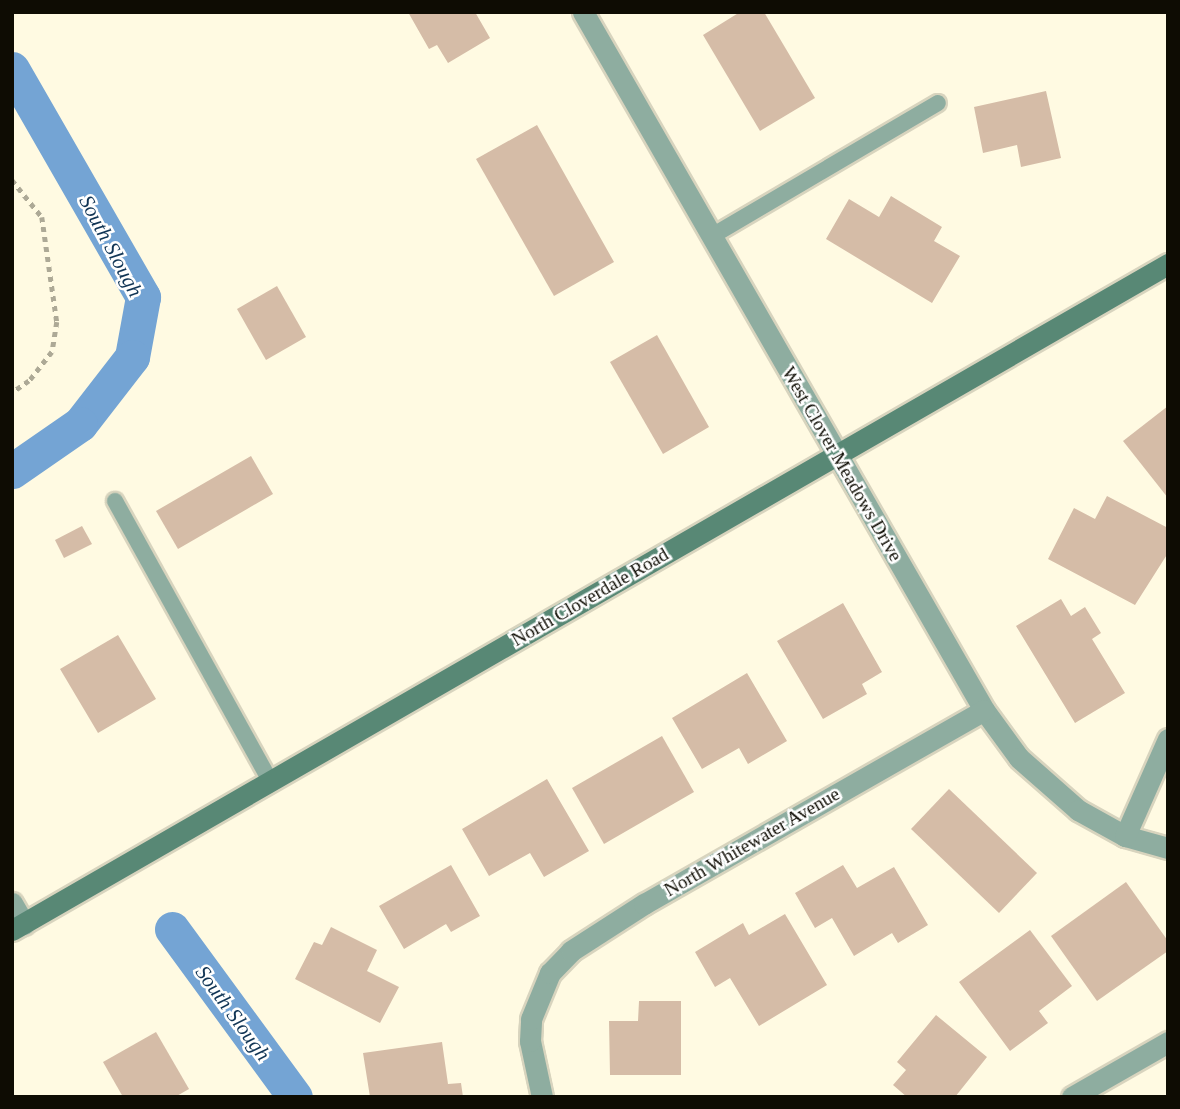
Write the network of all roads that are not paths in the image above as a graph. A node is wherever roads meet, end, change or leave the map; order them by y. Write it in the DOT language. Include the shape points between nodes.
graph roads {
  1 [pos="583,12"];
  2 [pos="938,103"];
  3 [pos="712,236"];
  4 [pos="1168,264"];
  5 [pos="836,455"];
  6 [pos="115,501"];
  7 [pos="985,710"];
  8 [pos="1168,739"];
  9 [pos="271,782"];
  10 [pos="1125,836"];
  11 [pos="1168,848"];
  12 [pos="12,903"];
  13 [pos="18,927"];
  14 [pos="1168,1042"];
  15 [pos="541,1097"];
  16 [pos="1072,1097"];
  1 -- 3 [label="street, West Clover Meadows Drive"];
  2 -- 3 [label="lane"];
  3 -- 5 [label="street, West Clover Meadows Drive"];
  4 -- 5 [label="main road, North Cloverdale Road"];
  5 -- 7 [label="street, West Clover Meadows Drive"];
  5 -- 9 [label="main road, North Cloverdale Road"];
  6 -- 9 [label="lane"];
  7 -- 10 [label="street, West Clover Meadows Drive" via="1019,758 1046,786"];
  7 -- 15 [label="street, North Whitewater Avenue" via="644,904 571,951 550,973 538,995 530,1041"];
  8 -- 10 [label="street"];
  9 -- 13 [label="main road, North Cloverdale Road"];
  10 -- 11 [label="street, West Clover Meadows Drive"];
  12 -- 13 [label="street"];
  14 -- 16 [label="street"];
}
